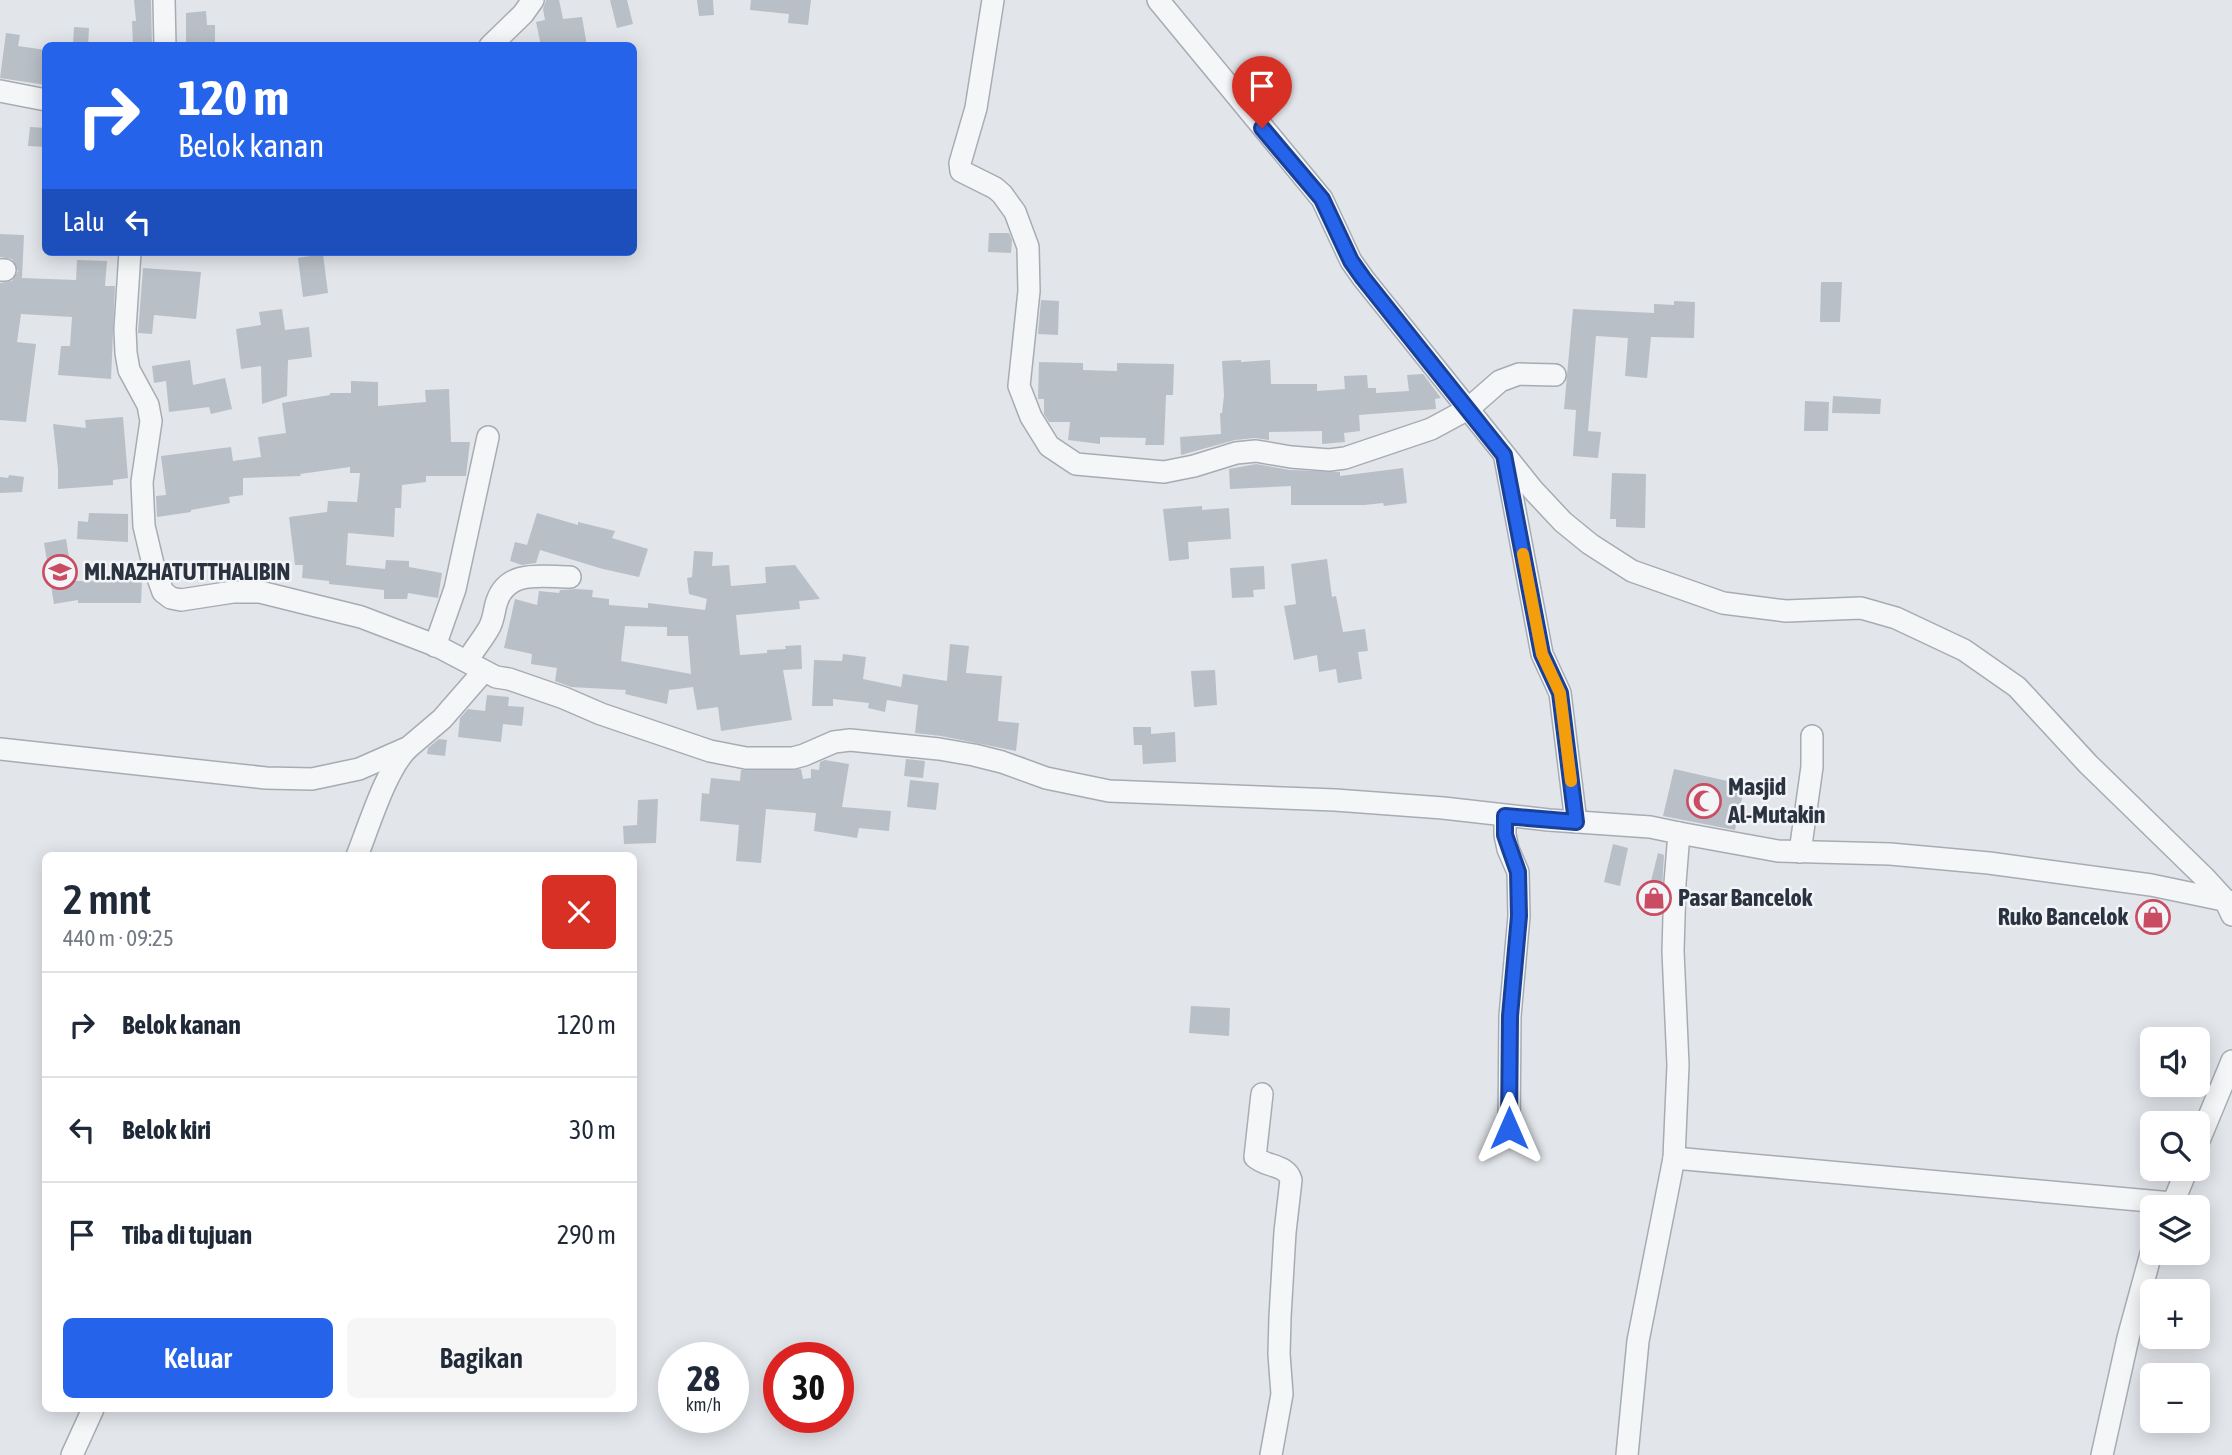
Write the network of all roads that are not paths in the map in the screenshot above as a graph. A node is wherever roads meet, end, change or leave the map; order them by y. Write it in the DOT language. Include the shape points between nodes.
graph roads {
  1 [pos="164,0"];
  2 [pos="533,0"];
  3 [pos="993,0"];
  4 [pos="1158,0"];
  5 [pos="165,42"];
  6 [pos="494,42"];
  7 [pos="0,91"];
  8 [pos="42,99"];
  9 [pos="130,256"];
  10 [pos="1555,375"];
  11 [pos="1468,409"];
  12 [pos="488,437"];
  13 [pos="1504,455"];
  14 [pos="570,577"];
  15 [pos="436,646"];
  16 [pos="472,663"];
  17 [pos="1812,736"];
  18 [pos="409,747"];
  19 [pos="0,749"];
  20 [pos="1505,816"];
  21 [pos="1576,822"];
  22 [pos="1679,833"];
  23 [pos="359,852"];
  24 [pos="1800,852"];
  25 [pos="2230,906"];
  26 [pos="2232,1060"];
  27 [pos="1262,1094"];
  28 [pos="2210,1114"];
  29 [pos="1509,1128"];
  30 [pos="1674,1158"];
  31 [pos="2140,1202"];
  32 [pos="2148,1265"];
  33 [pos="92,1412"];
  34 [pos="72,1455"];
  35 [pos="1271,1455"];
  36 [pos="1627,1455"];
  37 [pos="2102,1455"];
  1 -- 5 [label="street"];
  2 -- 6 [label="street"];
  3 -- 11 [label="street" via="961,171 1002,194 1015,212 1028,247 1029,291 1019,386 1049,446 1076,464 1164,472 1256,451 1337,459 1431,429"];
  4 -- 11 [label="street" via="1322,199 1351,261"];
  7 -- 8 [label="street"];
  9 -- 15 [label="street" via="126,353 151,421 142,482 144,526 163,592 181,600 233,592 269,593 361,617"];
  10 -- 11 [label="street" via="1519,374 1493,387"];
  11 -- 13 [label="street"];
  12 -- 15 [label="street" via="455,589"];
  13 -- 21 [label="street" via="1542,654 1560,693"];
  13 -- 25 [label="street" via="1563,522 1632,570 1723,603 1786,611 1861,608 1896,618 1964,650 2017,687"];
  14 -- 16 [label="street" via="516,577 506,585"];
  15 -- 16 [label="street"];
  16 -- 18 [label="street" via="442,719"];
  16 -- 20 [label="street" via="649,731 746,758 793,758 850,740 974,755 1046,778 1109,791 1335,800"];
  17 -- 24 [label="street"];
  18 -- 19 [label="street" via="359,769 295,780"];
  18 -- 23 [label="street" via="392,772"];
  20 -- 21 [label="street"];
  20 -- 29 [label="street" via="1505,835 1518,872 1519,916 1510,1016"];
  21 -- 22 [label="street"];
  22 -- 24 [label="street"];
  22 -- 30 [label="street" via="1673,951 1678,1065"];
  24 -- 25 [label="street" via="1936,857 2151,885"];
  26 -- 28 [label="street"];
  27 -- 35 [label="street" via="1255,1157 1289,1172 1291,1180 1280,1317 1282,1394"];
  30 -- 31 [label="street"];
  30 -- 36 [label="street" via="1638,1341"];
  32 -- 37 [label="street"];
  33 -- 34 [label="street"];
}
